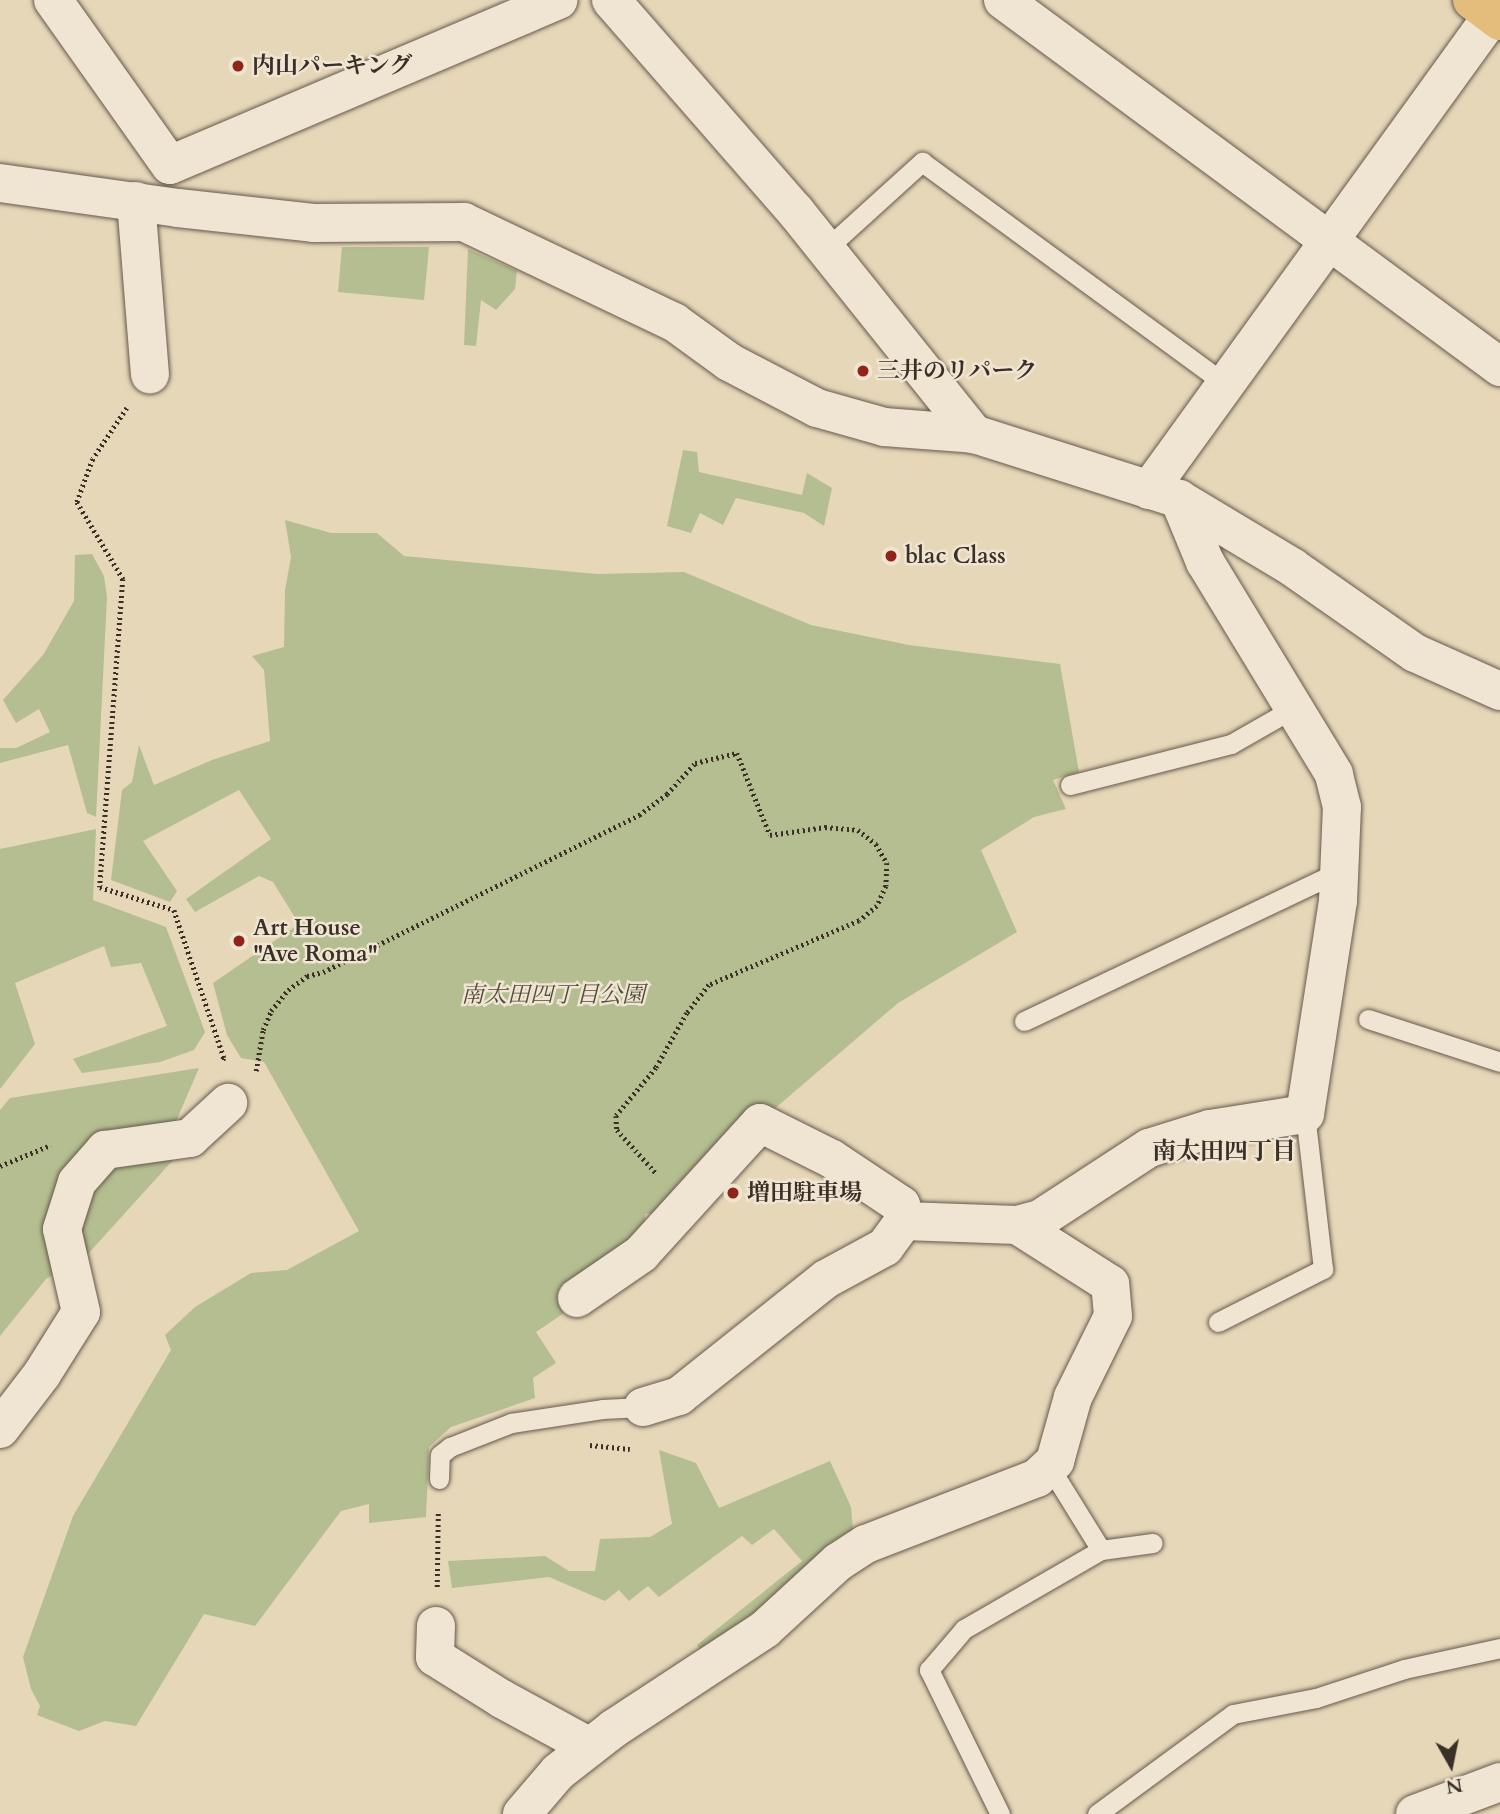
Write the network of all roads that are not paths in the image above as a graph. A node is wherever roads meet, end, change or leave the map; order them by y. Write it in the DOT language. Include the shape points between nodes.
graph roads {
  1 [pos="53,0"];
  2 [pos="558,0"];
  3 [pos="611,0"];
  4 [pos="1003,0"];
  5 [pos="1491,10"];
  6 [pos="170,165"];
  7 [pos="0,183"];
  8 [pos="147,203"];
  9 [pos="1329,240"];
  10 [pos="826,249"];
  11 [pos="1500,367"];
  12 [pos="150,374"];
  13 [pos="1225,384"];
  14 [pos="974,434"];
  15 [pos="1164,495"];
  16 [pos="1500,691"];
  17 [pos="1294,708"];
  18 [pos="1070,785"];
  19 [pos="1340,871"];
  20 [pos="1368,1019"];
  21 [pos="1024,1021"];
  22 [pos="1500,1062"];
  23 [pos="241,1091"];
  24 [pos="1305,1114"];
  25 [pos="904,1222"];
  26 [pos="1017,1225"];
  27 [pos="577,1298"];
  28 [pos="1218,1322"];
  29 [pos="643,1407"];
  30 [pos="0,1429"];
  31 [pos="1049,1466"];
  32 [pos="439,1479"];
  33 [pos="1153,1543"];
  34 [pos="1101,1550"];
  35 [pos="436,1626"];
  36 [pos="1500,1648"];
  37 [pos="590,1747"];
  38 [pos="1500,1782"];
  39 [pos="522,1814"];
  40 [pos="1000,1814"];
  41 [pos="1097,1814"];
  42 [pos="1415,1814"];
  1 -- 6 [label="street"];
  2 -- 6 [label="street"];
  3 -- 10 [label="street"];
  4 -- 9 [label="street"];
  5 -- 9 [label="street"];
  6 -- 8 [label="street"];
  7 -- 8 [label="street"];
  8 -- 12 [label="street"];
  8 -- 14 [label="street" via="313,222 464,222 674,322 729,362 817,408 884,427"];
  9 -- 11 [label="street"];
  9 -- 13 [label="street"];
  10 -- 13 [label="lane" via="922,162"];
  10 -- 14 [label="street"];
  13 -- 15 [label="street"];
  14 -- 15 [label="street"];
  15 -- 16 [label="street" via="1292,567 1415,653"];
  15 -- 17 [label="street"];
  17 -- 18 [label="lane" via="1231,744"];
  17 -- 19 [label="street" via="1334,774 1342,807"];
  19 -- 21 [label="lane"];
  19 -- 24 [label="street" via="1328,1016"];
  20 -- 22 [label="lane"];
  23 -- 30 [label="street" via="190,1138 105,1150 77,1182 62,1229 82,1312"];
  24 -- 26 [label="street" via="1210,1129 1149,1148 1040,1219"];
  24 -- 28 [label="lane" via="1323,1269"];
  25 -- 26 [label="street"];
  25 -- 27 [label="street" via="901,1205 832,1159 760,1124 640,1254"];
  25 -- 29 [label="street" via="885,1247 826,1279 679,1396"];
  26 -- 31 [label="street" via="1110,1283 1114,1316 1073,1397 1055,1461"];
  29 -- 32 [label="lane" via="511,1423 440,1454"];
  31 -- 34 [label="lane"];
  31 -- 37 [label="street" via="1037,1478 866,1544 838,1562 765,1629"];
  33 -- 34 [label="lane"];
  34 -- 40 [label="lane" via="964,1629 929,1670"];
  35 -- 37 [label="street" via="435,1657"];
  36 -- 41 [label="lane" via="1405,1669 1316,1698 1233,1714"];
  37 -- 39 [label="street" via="558,1772"];
  38 -- 42 [label="street"];
}
